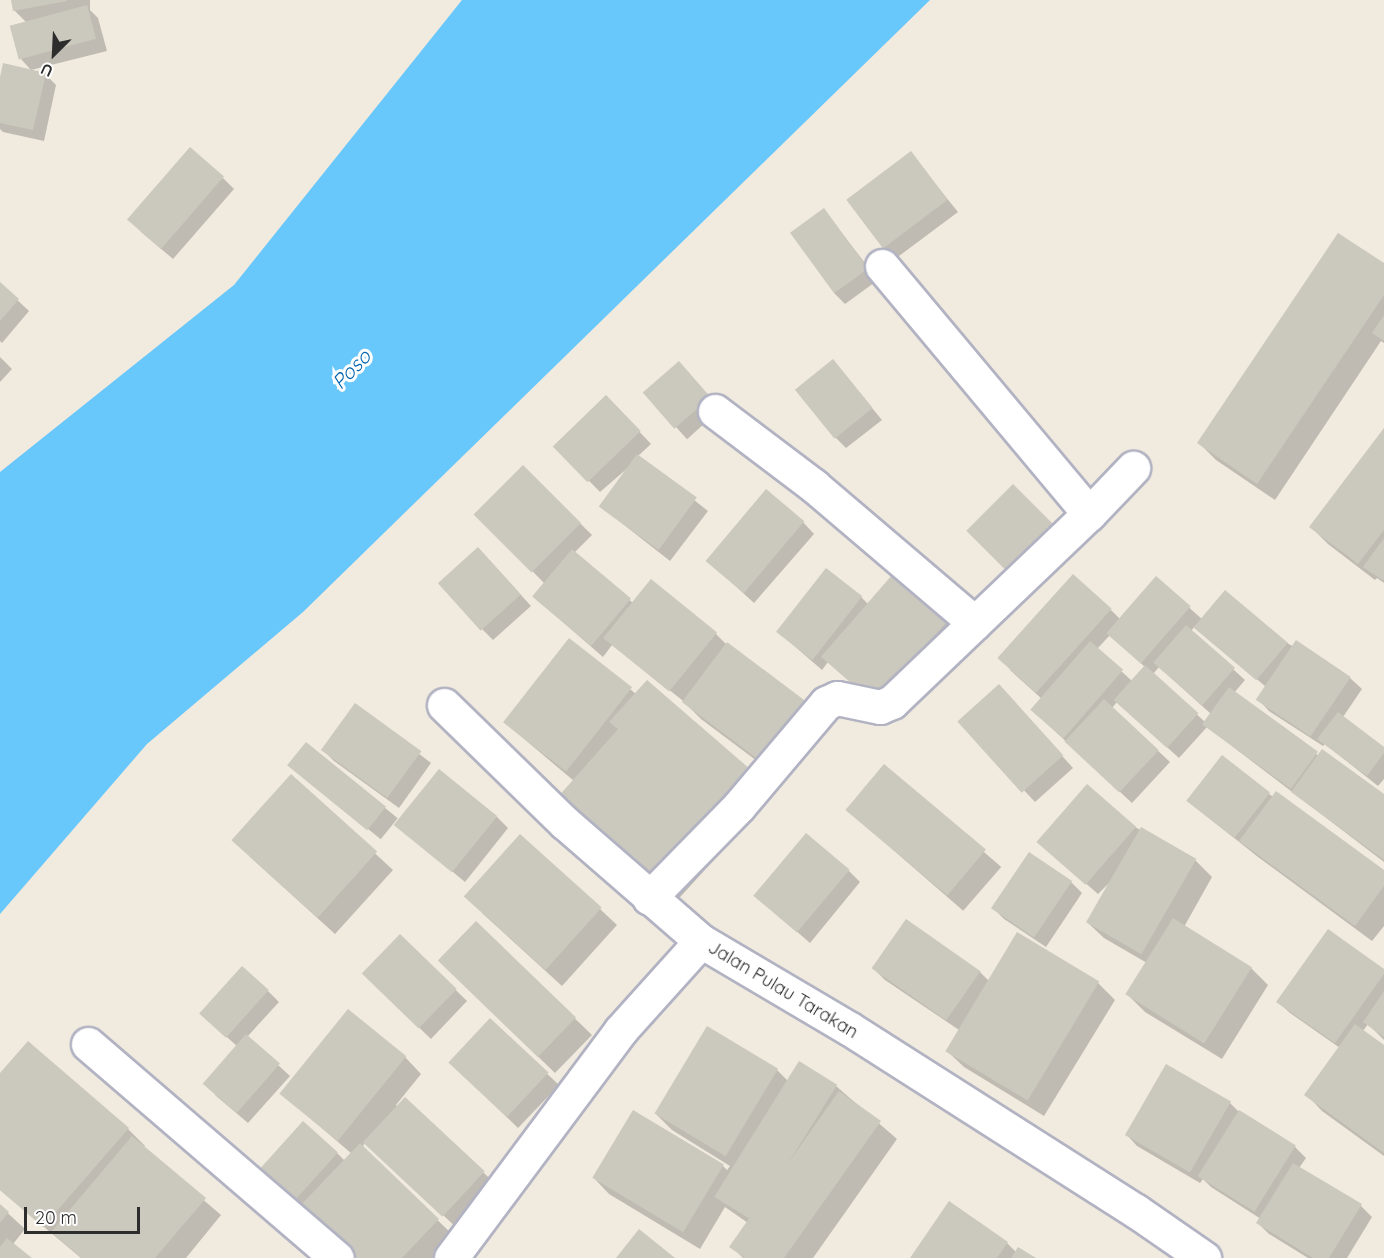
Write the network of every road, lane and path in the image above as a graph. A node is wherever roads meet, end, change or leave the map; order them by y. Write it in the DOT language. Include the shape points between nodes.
graph roads {
  1 [pos="882,266"];
  2 [pos="715,411"];
  3 [pos="1133,468"];
  4 [pos="1089,514"];
  5 [pos="975,623"];
  6 [pos="444,705"];
  7 [pos="650,898"];
  8 [pos="701,941"];
  9 [pos="88,1044"];
  10 [pos="337,1258"];
  11 [pos="451,1258"];
  12 [pos="1204,1258"];
  1 -- 4 [label="street"];
  2 -- 5 [label="street" via="814,486"];
  3 -- 4 [label="street"];
  4 -- 5 [label="street"];
  5 -- 7 [label="street" via="886,705 837,698 826,703 739,806"];
  6 -- 7 [label="street" via="564,822"];
  7 -- 8 [label="street"];
  8 -- 11 [label="street, Jalan Pulau Tarakan" via="620,1031"];
  8 -- 12 [label="street, Jalan Pulau Tarakan" via="850,1029"];
  9 -- 10 [label="street"];
}
